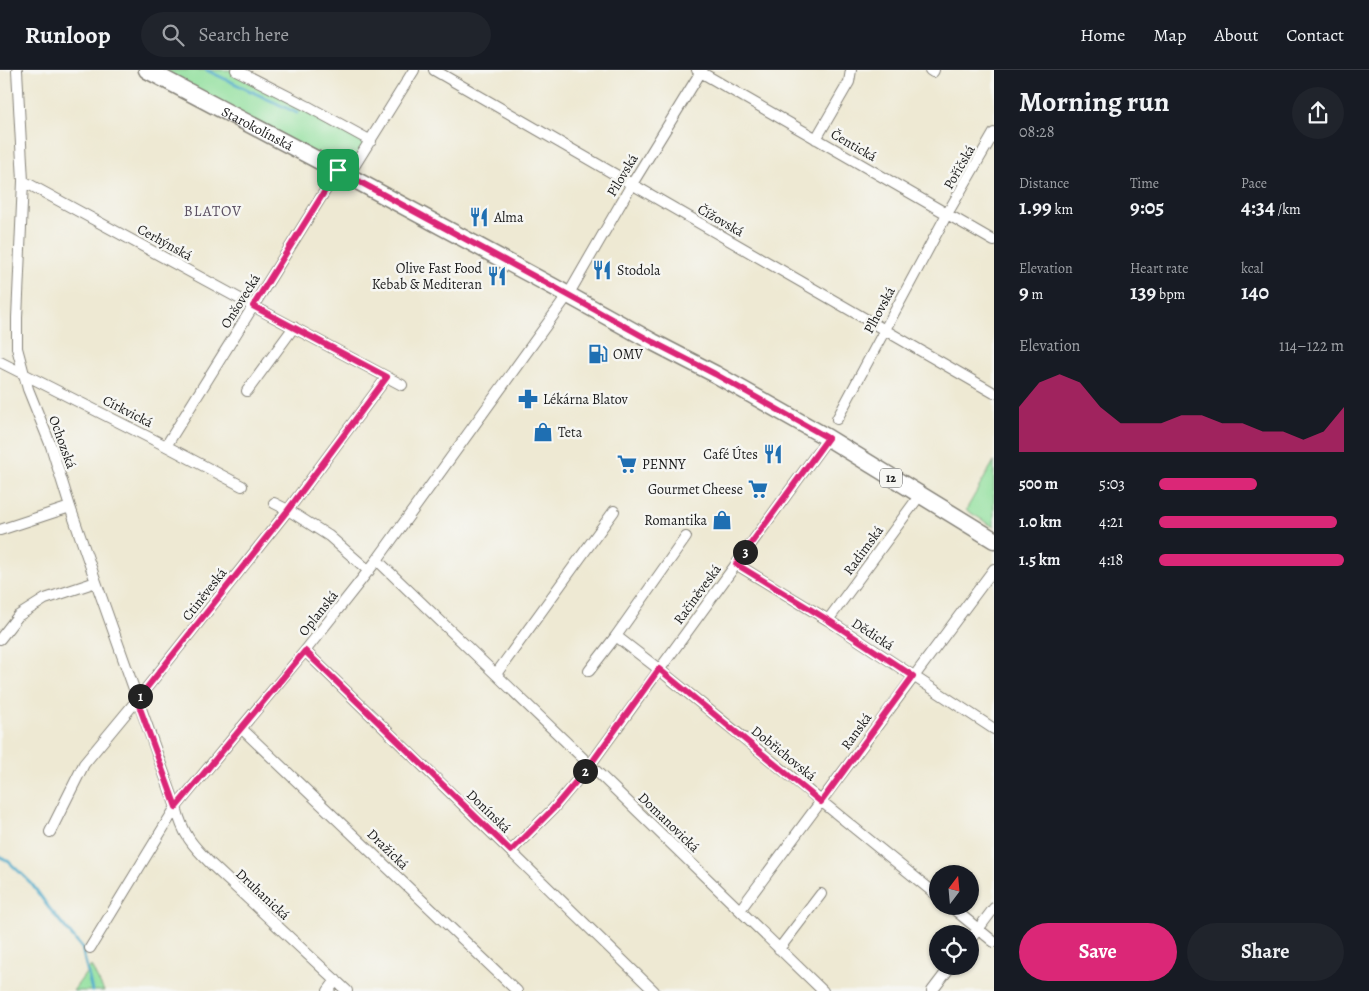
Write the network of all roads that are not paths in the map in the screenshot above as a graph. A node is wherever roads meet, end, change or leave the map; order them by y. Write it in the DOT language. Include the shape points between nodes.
graph roads {
  1 [pos="17,70"];
  2 [pos="147,70"];
  3 [pos="236,70"];
  4 [pos="414,70"];
  5 [pos="434,70"];
  6 [pos="851,70"];
  7 [pos="930,70"];
  8 [pos="934,70"];
  9 [pos="700,71"];
  10 [pos="994,133"];
  11 [pos="816,139"];
  12 [pos="370,141"];
  13 [pos="343,173"];
  14 [pos="23,181"];
  15 [pos="632,184"];
  16 [pos="947,214"];
  17 [pos="994,241"];
  18 [pos="568,295"];
  19 [pos="253,306"];
  20 [pos="294,327"];
  21 [pos="884,330"];
  22 [pos="0,362"];
  23 [pos="24,374"];
  24 [pos="387,377"];
  25 [pos="402,385"];
  26 [pos="247,391"];
  27 [pos="994,393"];
  28 [pos="837,419"];
  29 [pos="828,438"];
  30 [pos="166,446"];
  31 [pos="242,486"];
  32 [pos="920,495"];
  33 [pos="274,503"];
  34 [pos="70,507"];
  35 [pos="288,510"];
  36 [pos="614,511"];
  37 [pos="0,530"];
  38 [pos="686,537"];
  39 [pos="994,540"];
  40 [pos="377,560"];
  41 [pos="736,564"];
  42 [pos="994,569"];
  43 [pos="369,571"];
  44 [pos="96,582"];
  45 [pos="828,620"];
  46 [pos="616,636"];
  47 [pos="0,639"];
  48 [pos="305,651"];
  49 [pos="659,669"];
  50 [pos="589,671"];
  51 [pos="496,674"];
  52 [pos="913,676"];
  53 [pos="137,700"];
  54 [pos="241,728"];
  55 [pos="994,729"];
  56 [pos="590,765"];
  57 [pos="821,802"];
  58 [pos="176,807"];
  59 [pos="50,832"];
  60 [pos="511,851"];
  61 [pos="929,889"];
  62 [pos="821,894"];
  63 [pos="994,908"];
  64 [pos="740,910"];
  65 [pos="961,915"];
  66 [pos="973,925"];
  67 [pos="979,928"];
  68 [pos="979,930"];
  69 [pos="994,942"];
  70 [pos="90,948"];
  71 [pos="779,949"];
  72 [pos="944,975"];
  73 [pos="336,980"];
  74 [pos="328,991"];
  75 [pos="347,991"];
  76 [pos="517,991"];
  77 [pos="654,991"];
  78 [pos="823,991"];
  79 [pos="932,991"];
  1 -- 14 [label="street, Ochozská"];
  2 -- 13 [label="main road, Starokolínská / 12"];
  3 -- 12 [label="street"];
  4 -- 12 [label="street, Onšovecká"];
  5 -- 15 [label="street, Čížovská"];
  6 -- 11 [label="street" via="849,82"];
  7 -- 8 [label="street"];
  9 -- 11 [label="street, Čentická"];
  9 -- 15 [label="street, Pilovská"];
  10 -- 16 [label="street, Poříčská"];
  11 -- 16 [label="street, Čentická"];
  12 -- 13 [label="street, Onšovecká"];
  13 -- 18 [label="main road, Starokolínská / 12"];
  13 -- 19 [label="street, Onšovecká"];
  14 -- 19 [label="street, Cerhýnská"];
  14 -- 23 [label="street, Ochozská" via="17,348"];
  15 -- 18 [label="street, Pilovská"];
  15 -- 21 [label="street, Čížovská"];
  16 -- 17 [label="street, Čentická"];
  16 -- 21 [label="street, Plhovská"];
  18 -- 29 [label="main road, Starokolínská / 12"];
  18 -- 40 [label="street, Oplanská"];
  19 -- 20 [label="street, Cerhýnská"];
  19 -- 30 [label="street, Onšovecká"];
  20 -- 24 [label="street, Cerhýnská"];
  20 -- 26 [label="street"];
  21 -- 27 [label="street, Čížovská"];
  21 -- 28 [label="street, Plhovská"];
  22 -- 23 [label="street, Církvická"];
  23 -- 30 [label="street, Církvická"];
  23 -- 34 [label="street, Ochozská"];
  24 -- 25 [label="street, Cerhýnská"];
  24 -- 35 [label="street, Ctiněveská"];
  29 -- 32 [label="main road, Starokolínská / 12"];
  29 -- 41 [label="street, Račiněveská"];
  30 -- 31 [label="street, Církvická"];
  32 -- 39 [label="main road, Starokolínská / 12"];
  32 -- 45 [label="street, Radimská"];
  33 -- 35 [label="street"];
  34 -- 37 [label="street"];
  34 -- 44 [label="street, Ochozská"];
  35 -- 43 [label="street" via="329,536"];
  35 -- 53 [label="street, Ctiněveská"];
  36 -- 51 [label="street"];
  38 -- 46 [label="street"];
  40 -- 43 [label="street, Oplanská"];
  40 -- 51 [label="street, Domanovická"];
  41 -- 45 [label="street, Dědická"];
  41 -- 49 [label="street, Račiněveská"];
  42 -- 52 [label="street, Ranská"];
  43 -- 48 [label="street, Oplanská"];
  44 -- 47 [label="street" via="45,599 18,616"];
  44 -- 53 [label="street, Ochozská"];
  45 -- 52 [label="street, Dědická"];
  46 -- 49 [label="street"];
  46 -- 50 [label="street"];
  48 -- 54 [label="street, Oplanská"];
  48 -- 60 [label="street, Donínská"];
  49 -- 56 [label="street, Račiněveská"];
  49 -- 57 [label="street, Dobřichovská"];
  51 -- 56 [label="street, Domanovická"];
  52 -- 55 [label="street, Dědická"];
  52 -- 57 [label="street, Ranská"];
  53 -- 58 [label="street, Ochozská"];
  53 -- 59 [label="street, Ctiněveská" via="84,764"];
  54 -- 58 [label="street, Oplanská"];
  54 -- 76 [label="street, Dražická"];
  56 -- 60 [label="street, Račiněveská" via="553,809"];
  56 -- 64 [label="street, Domanovická"];
  57 -- 61 [label="street, Dobřichovská"];
  57 -- 64 [label="street, Ranská"];
  58 -- 70 [label="street, Oplanská"];
  58 -- 73 [label="street, Druhanická" via="180,824 194,847"];
  60 -- 77 [label="street, Donínská"];
  62 -- 71 [label="street"];
  63 -- 67 [label="street"];
  64 -- 71 [label="street, Domanovická"];
  65 -- 66 [label="street"];
  68 -- 69 [label="street"];
  71 -- 78 [label="street, Domanovická"];
  72 -- 79 [label="street"];
  73 -- 74 [label="street"];
  73 -- 75 [label="street, Druhanická"];
}
